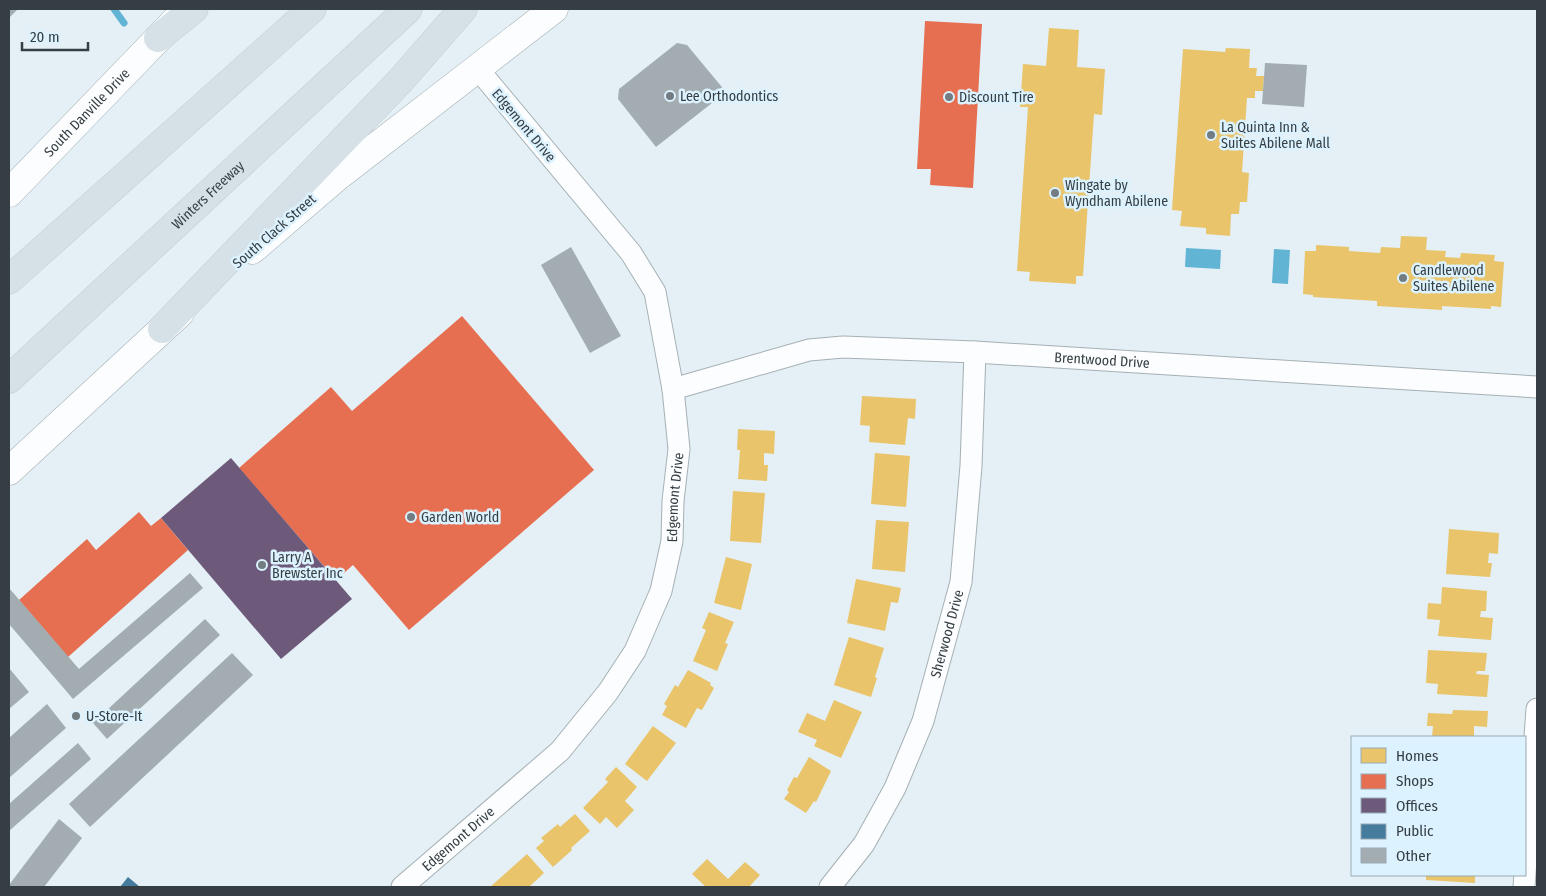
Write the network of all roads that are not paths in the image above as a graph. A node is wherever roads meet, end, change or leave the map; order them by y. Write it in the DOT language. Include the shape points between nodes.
graph roads {
  1 [pos="186,9"];
  2 [pos="194,9"];
  3 [pos="312,9"];
  4 [pos="408,9"];
  5 [pos="463,9"];
  6 [pos="554,9"];
  7 [pos="158,38"];
  8 [pos="477,68"];
  9 [pos="9,193"];
  10 [pos="9,280"];
  11 [pos="162,329"];
  12 [pos="975,352"];
  13 [pos="9,380"];
  14 [pos="1537,387"];
  15 [pos="673,389"];
  16 [pos="9,471"];
  17 [pos="1537,709"];
  18 [pos="1526,860"];
  19 [pos="402,887"];
  20 [pos="830,887"];
  1 -- 7 [label="main road, South Danville Drive"];
  2 -- 7 [label="highway"];
  3 -- 10 [label="highway"];
  4 -- 13 [label="highway, Winters Freeway"];
  5 -- 11 [label="highway" via="402,80"];
  6 -- 8 [label="main road, South Clack Street"];
  7 -- 9 [label="main road, South Danville Drive"];
  8 -- 11 [label="main road, South Clack Street" via="336,177"];
  8 -- 15 [label="street, Edgemont Drive" via="631,253 655,292"];
  11 -- 16 [label="main road, South Clack Street"];
  12 -- 14 [label="street, Brentwood Drive"];
  12 -- 15 [label="street, Brentwood Drive" via="843,347 810,350"];
  12 -- 20 [label="street, Sherwood Drive" via="971,466 961,582 923,721 895,788 864,844"];
  15 -- 19 [label="street, Edgemont Drive" via="679,449 672,541 660,591 635,651 608,692 560,750"];
  17 -- 18 [label="street"];
}
